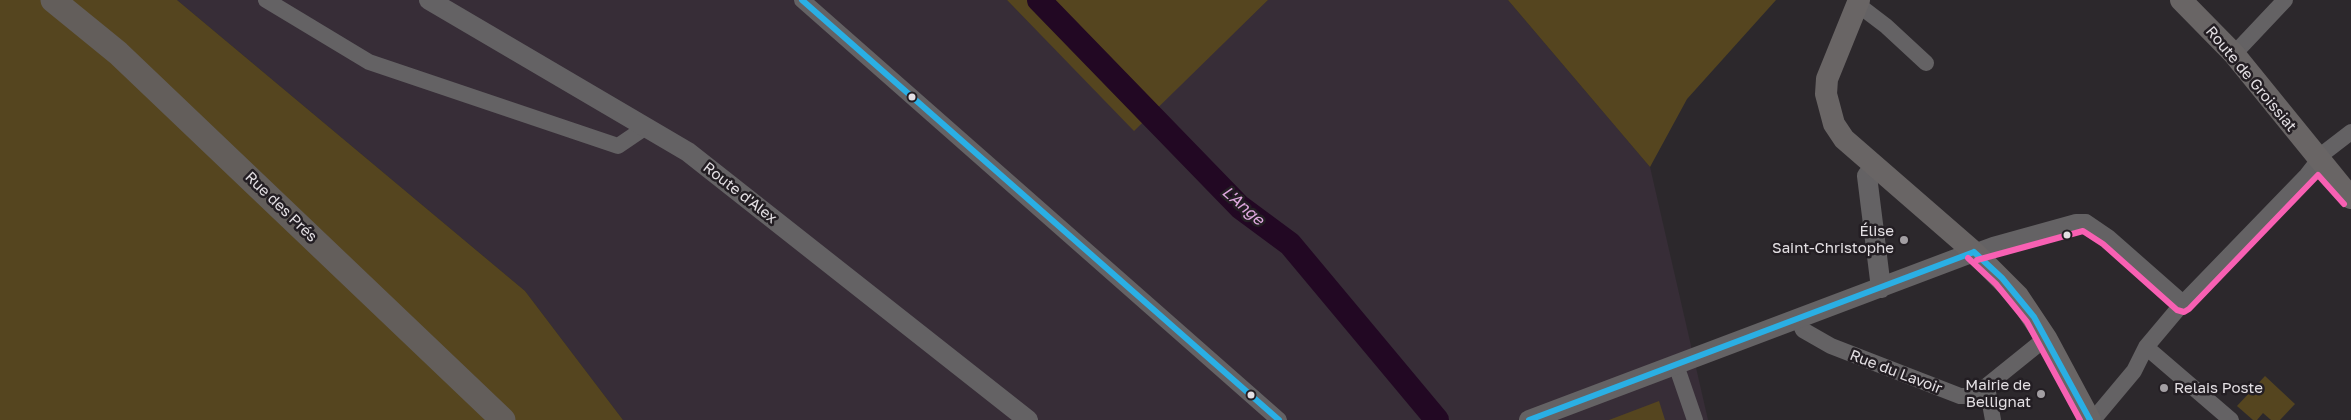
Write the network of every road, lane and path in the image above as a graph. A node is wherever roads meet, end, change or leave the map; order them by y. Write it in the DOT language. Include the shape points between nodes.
graph roads {
  1 [pos="53,0"];
  2 [pos="266,0"];
  3 [pos="428,0"];
  4 [pos="802,0"];
  5 [pos="2181,0"];
  6 [pos="2285,0"];
  7 [pos="1858,2"];
  8 [pos="2234,54"];
  9 [pos="1926,63"];
  10 [pos="646,127"];
  11 [pos="2351,132"];
  12 [pos="2318,161"];
  13 [pos="1874,167"];
  14 [pos="2351,198"];
  15 [pos="1974,252"];
  16 [pos="1881,288"];
  17 [pos="2183,303"];
  18 [pos="1798,319"];
  19 [pos="2046,338"];
  20 [pos="2146,347"];
  21 [pos="1676,364"];
  22 [pos="1986,387"];
  23 [pos="503,420"];
  24 [pos="1028,420"];
  25 [pos="1279,420"];
  26 [pos="1529,420"];
  27 [pos="1695,420"];
  28 [pos="1993,420"];
  29 [pos="2092,420"];
  30 [pos="2231,420"];
  1 -- 23 [label="main road, Rue des Prés" via="126,59"];
  2 -- 10 [label="street" via="369,62 618,146"];
  3 -- 10 [label="street, Route d'Alex"];
  4 -- 25 [label="street"];
  5 -- 8 [label="main road, Route de Groissiat"];
  6 -- 8 [label="street"];
  7 -- 9 [label="street"];
  7 -- 13 [label="main road" via="1827,79 1826,94 1834,124 1844,139"];
  8 -- 12 [label="main road, Route de Groissiat"];
  10 -- 24 [label="street, Route d'Alex" via="688,152"];
  11 -- 12 [label="street"];
  12 -- 14 [label="main road, Route de Groissiat"];
  12 -- 17 [label="street"];
  13 -- 15 [label="main road"];
  13 -- 16 [label="street" via="1867,176"];
  15 -- 16 [label="street"];
  15 -- 17 [label="street" via="2076,222 2086,222 2108,237"];
  15 -- 19 [label="main road" via="2018,296"];
  16 -- 18 [label="street"];
  17 -- 20 [label="street"];
  18 -- 21 [label="street"];
  18 -- 22 [label="street, Rue du Lavoir" via="1803,330 1831,346 1950,393 1969,396"];
  19 -- 22 [label="street, Rue du Lavoir"];
  19 -- 29 [label="main road"];
  20 -- 29 [label="street" via="2134,371"];
  20 -- 30 [label="street"];
  21 -- 26 [label="street"];
  21 -- 27 [label="street"];
  22 -- 28 [label="street"];
}
